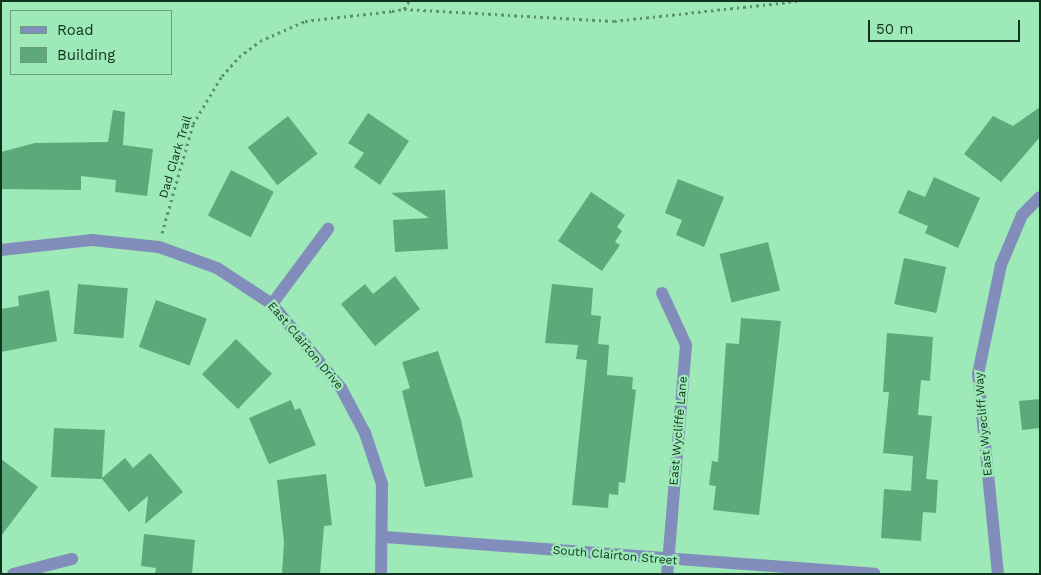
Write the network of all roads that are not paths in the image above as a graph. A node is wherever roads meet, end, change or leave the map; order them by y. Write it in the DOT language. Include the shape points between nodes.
graph roads {
  1 [pos="1040,197"];
  2 [pos="328,229"];
  3 [pos="1,250"];
  4 [pos="662,293"];
  5 [pos="272,304"];
  6 [pos="385,536"];
  7 [pos="72,559"];
  8 [pos="668,568"];
  9 [pos="13,574"];
  10 [pos="381,574"];
  11 [pos="875,574"];
  12 [pos="998,574"];
  1 -- 12 [label="street, East Wyecliff Way" via="1022,215 1001,265 978,374"];
  2 -- 5 [label="street"];
  3 -- 5 [label="street, East Clairton Drive" via="92,240 158,247 217,268"];
  4 -- 8 [label="street, East Wycliffe Lane" via="686,346"];
  5 -- 6 [label="street, East Clairton Drive" via="341,388 364,433 382,484"];
  6 -- 8 [label="street, South Clairton Street"];
  6 -- 10 [label="street, East Clairton Drive"];
  7 -- 9 [label="street"];
  8 -- 11 [label="street, South Clairton Street"];
}
